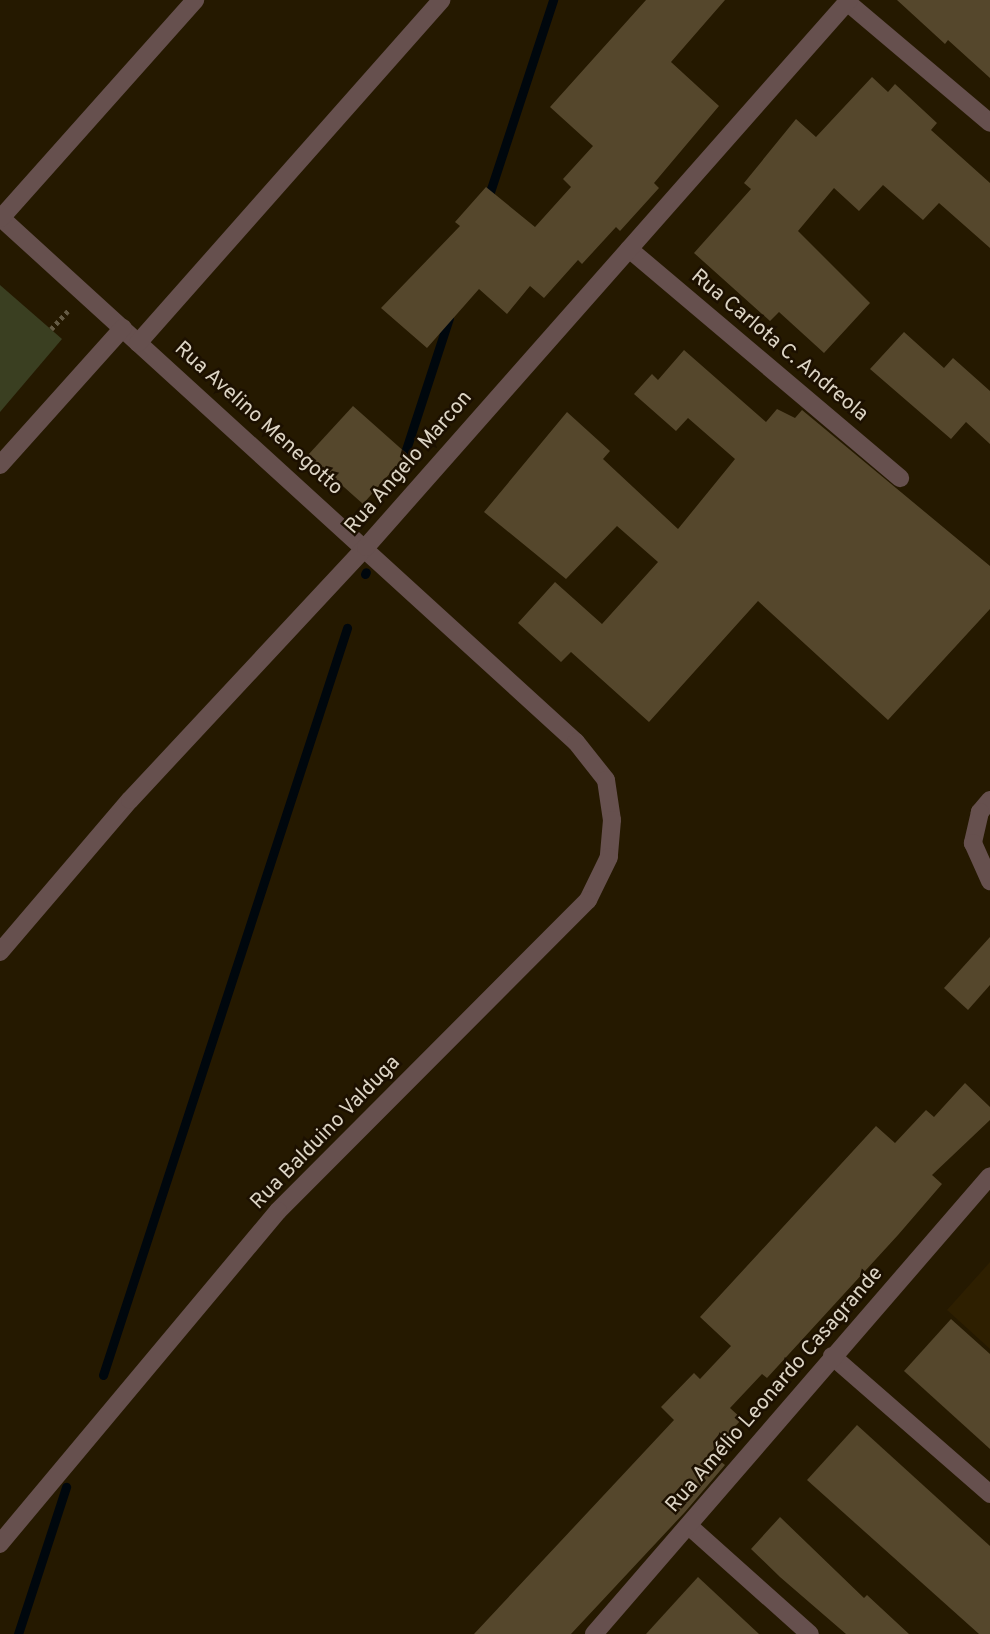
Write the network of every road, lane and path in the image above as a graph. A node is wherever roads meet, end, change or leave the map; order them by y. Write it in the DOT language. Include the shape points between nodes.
graph roads {
  1 [pos="195,0"];
  2 [pos="441,0"];
  3 [pos="848,1"];
  4 [pos="990,123"];
  5 [pos="0,218"];
  6 [pos="629,249"];
  7 [pos="123,328"];
  8 [pos="138,343"];
  9 [pos="0,465"];
  10 [pos="900,478"];
  11 [pos="366,547"];
  12 [pos="576,742"];
  13 [pos="990,800"];
  14 [pos="989,881"];
  15 [pos="0,952"];
  16 [pos="988,1183"];
  17 [pos="832,1356"];
  18 [pos="990,1494"];
  19 [pos="689,1526"];
  20 [pos="0,1544"];
  21 [pos="594,1634"];
  22 [pos="810,1634"];
  1 -- 5 [label="street"];
  2 -- 8 [label="street"];
  3 -- 4 [label="street"];
  3 -- 6 [label="street, Rua Angelo Marcon"];
  5 -- 7 [label="street, Rua Avelino Menegotto"];
  6 -- 10 [label="street, Rua Carlota C. Andreola"];
  6 -- 11 [label="street, Rua Angelo Marcon"];
  7 -- 8 [label="street, Rua Avelino Menegotto"];
  7 -- 9 [label="street"];
  8 -- 11 [label="street, Rua Avelino Menegotto"];
  11 -- 12 [label="street, Rua Avelino Menegotto"];
  11 -- 15 [label="street, Rua Angelo Marcon" via="130,800"];
  12 -- 20 [label="street, Rua Balduino Valduga" via="606,780 612,820 608,857 588,900 278,1212"];
  13 -- 14 [label="street" via="980,812 973,843"];
  16 -- 17 [label="street, Rua Amélio Leonardo Casagrande"];
  17 -- 18 [label="street"];
  17 -- 19 [label="street, Rua Amélio Leonardo Casagrande"];
  19 -- 21 [label="street, Rua Amélio Leonardo Casagrande"];
  19 -- 22 [label="street"];
}
